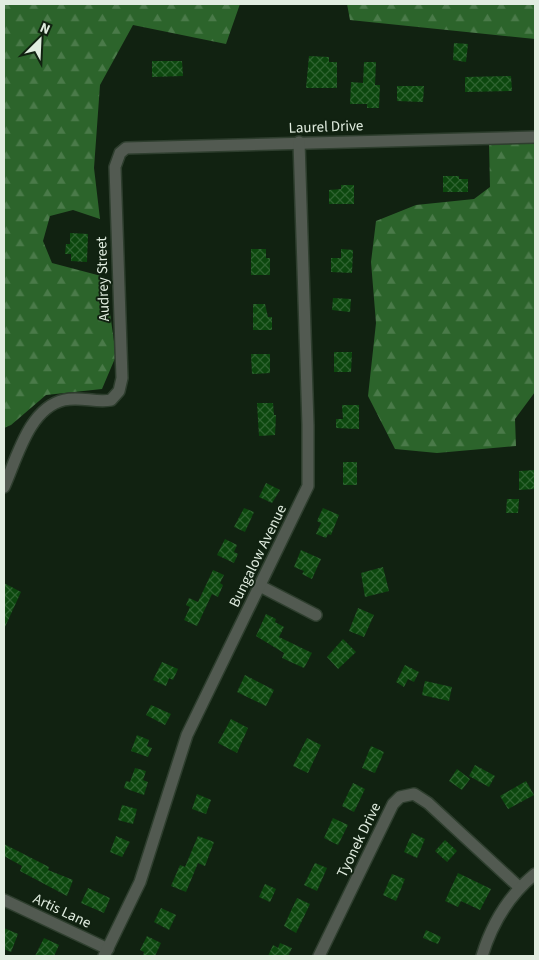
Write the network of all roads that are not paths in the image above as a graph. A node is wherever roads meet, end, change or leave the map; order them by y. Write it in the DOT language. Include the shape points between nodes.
graph roads {
  1 [pos="535,137"];
  2 [pos="299,142"];
  3 [pos="120,153"];
  4 [pos="4,487"];
  5 [pos="260,586"];
  6 [pos="316,615"];
  7 [pos="535,874"];
  8 [pos="519,887"];
  9 [pos="4,900"];
  10 [pos="106,953"];
  11 [pos="319,956"];
  12 [pos="482,956"];
  1 -- 2 [label="street, Laurel Drive"];
  2 -- 3 [label="street, Laurel Drive" via="134,147"];
  2 -- 5 [label="street, Bungalow Avenue" via="308,486"];
  3 -- 4 [label="street, Audrey Street" via="115,167 120,391 111,400 66,399 44,411 31,427"];
  5 -- 6 [label="street"];
  5 -- 10 [label="street, Bungalow Avenue" via="187,735 140,882"];
  7 -- 8 [label="street"];
  8 -- 11 [label="street, Tyonek Drive" via="428,803 414,794 400,797 393,804"];
  8 -- 12 [label="street" via="501,910"];
  9 -- 10 [label="street, Artis Lane"];
}
